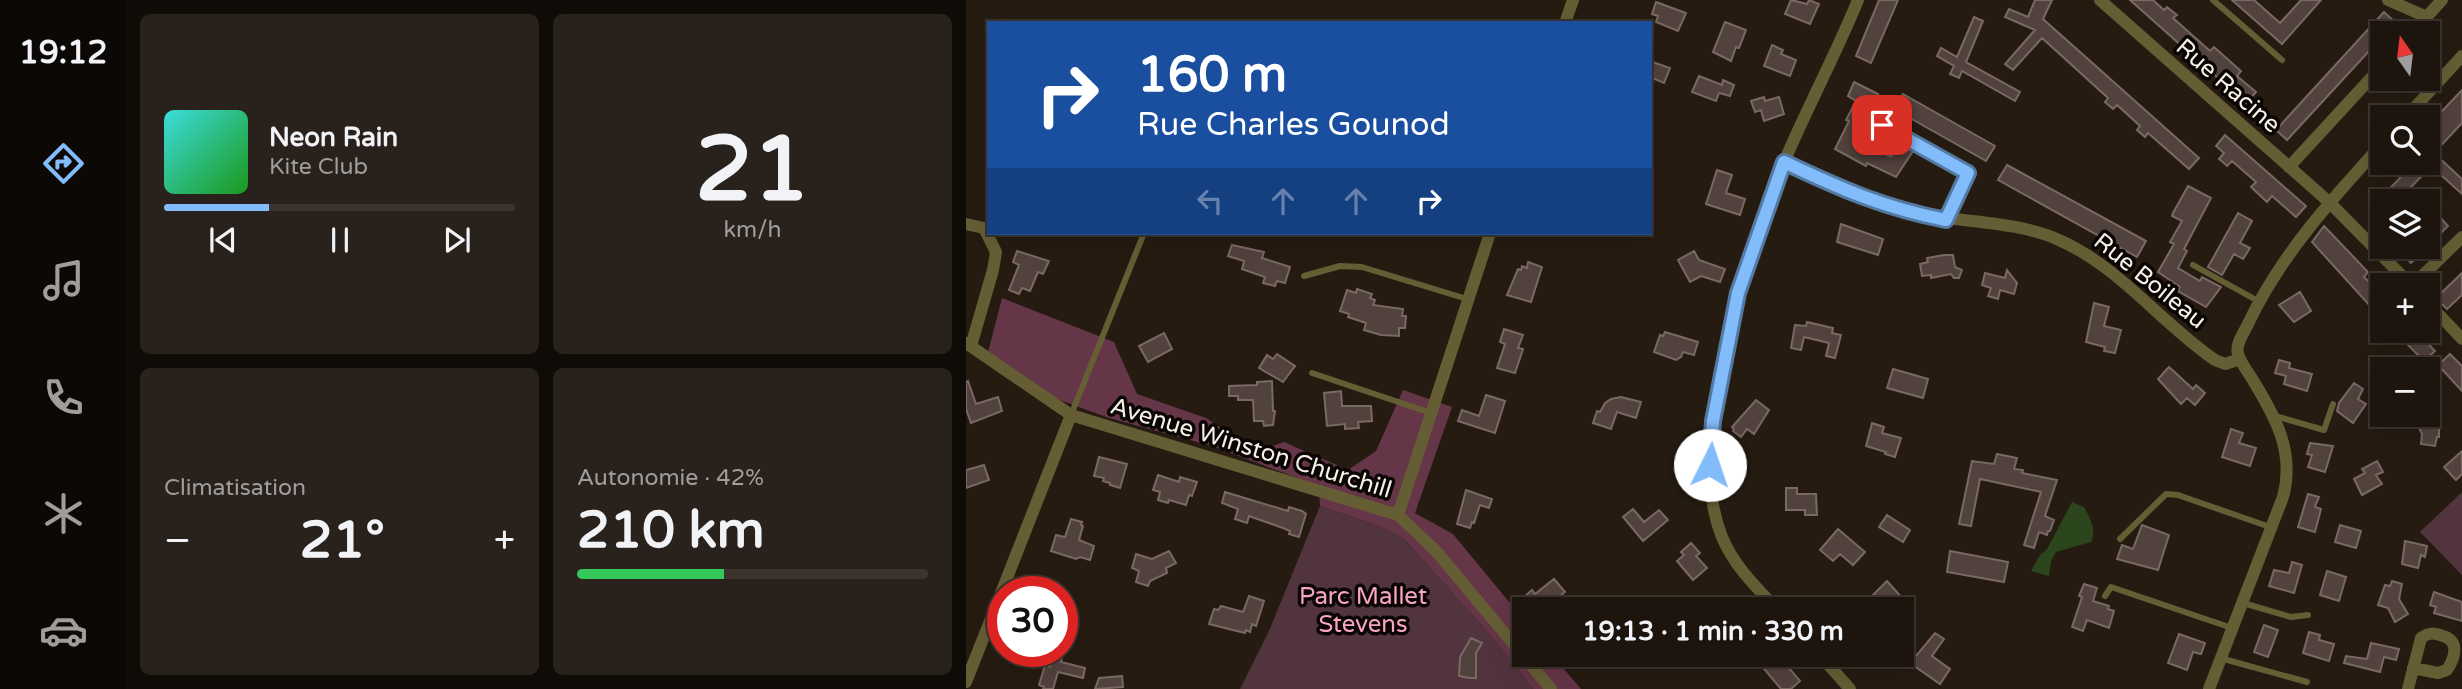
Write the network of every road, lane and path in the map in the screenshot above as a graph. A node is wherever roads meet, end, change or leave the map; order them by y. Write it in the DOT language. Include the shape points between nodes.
graph roads {
  1 [pos="1573,0"];
  2 [pos="1858,0"];
  3 [pos="2100,0"];
  4 [pos="2213,0"];
  5 [pos="2388,0"];
  6 [pos="2442,0"];
  7 [pos="2427,16"];
  8 [pos="1566,21"];
  9 [pos="2423,21"];
  10 [pos="2462,55"];
  11 [pos="2282,60"];
  12 [pos="2370,79"];
  13 [pos="2417,105"];
  14 [pos="1882,125"];
  15 [pos="2370,157"];
  16 [pos="1784,162"];
  17 [pos="2289,167"];
  18 [pos="2329,202"];
  19 [pos="1946,220"];
  20 [pos="966,225"];
  21 [pos="987,234"];
  22 [pos="988,235"];
  23 [pos="1143,235"];
  24 [pos="1489,235"];
  25 [pos="2462,237"];
  26 [pos="2193,265"];
  27 [pos="2400,273"];
  28 [pos="2424,273"];
  29 [pos="1304,276"];
  30 [pos="1467,299"];
  31 [pos="2258,301"];
  32 [pos="2440,316"];
  33 [pos="2461,338"];
  34 [pos="969,344"];
  35 [pos="2240,359"];
  36 [pos="1312,373"];
  37 [pos="2333,404"];
  38 [pos="1431,413"];
  39 [pos="1071,415"];
  40 [pos="2274,416"];
  41 [pos="1398,515"];
  42 [pos="2270,527"];
  43 [pos="2120,539"];
  44 [pos="2105,596"];
  45 [pos="1766,597"];
  46 [pos="2241,603"];
  47 [pos="2308,615"];
  48 [pos="2232,628"];
  49 [pos="2220,658"];
  50 [pos="1831,667"];
  51 [pos="2413,668"];
  52 [pos="966,682"];
  53 [pos="2307,682"];
  54 [pos="1551,689"];
  55 [pos="1850,689"];
  56 [pos="2209,689"];
  57 [pos="2408,689"];
  1 -- 8 [label="street"];
  2 -- 16 [label="street"];
  3 -- 17 [label="street, Rue Racine"];
  4 -- 11 [label="lane"];
  5 -- 7 [label="street"];
  6 -- 7 [label="street"];
  7 -- 9 [label="street"];
  10 -- 13 [label="street"];
  12 -- 17 [label="street"];
  14 -- 19 [label="lane" via="1968,173"];
  15 -- 18 [label="street"];
  16 -- 19 [label="street, Rue Boileau" via="1857,196"];
  16 -- 45 [label="street" via="1738,293 1710,459 1716,516 1727,548"];
  17 -- 18 [label="street, Rue Racine"];
  18 -- 27 [label="street, Rue Racine"];
  18 -- 31 [label="street"];
  19 -- 35 [label="street, Rue Boileau" via="2030,230 2057,238 2095,260 2215,360 2225,364"];
  20 -- 21 [label="street" via="984,228"];
  22 -- 34 [label="street" via="996,251 993,270"];
  23 -- 39 [label="lane"];
  24 -- 30 [label="street"];
  25 -- 28 [label="street"];
  26 -- 31 [label="lane"];
  29 -- 30 [label="lane" via="1340,266 1362,267"];
  30 -- 38 [label="street"];
  31 -- 35 [label="street" via="2238,345"];
  32 -- 33 [label="street"];
  34 -- 39 [label="street, Avenue Winston Churchill"];
  35 -- 40 [label="street"];
  36 -- 38 [label="lane"];
  37 -- 40 [label="lane" via="2324,430"];
  38 -- 41 [label="street"];
  39 -- 41 [label="street, Avenue Winston Churchill"];
  39 -- 52 [label="street"];
  40 -- 42 [label="street" via="2288,466"];
  41 -- 54 [label="street, Avenue Winston Churchill" via="1436,551"];
  42 -- 43 [label="lane" via="2166,494"];
  42 -- 46 [label="street"];
  44 -- 48 [label="lane" via="2111,587"];
  46 -- 47 [label="lane" via="2291,617"];
  46 -- 48 [label="street"];
  48 -- 49 [label="street"];
  49 -- 53 [label="lane"];
  49 -- 56 [label="street"];
  50 -- 55 [label="street"];
  51 -- 57 [label="street"];
}
